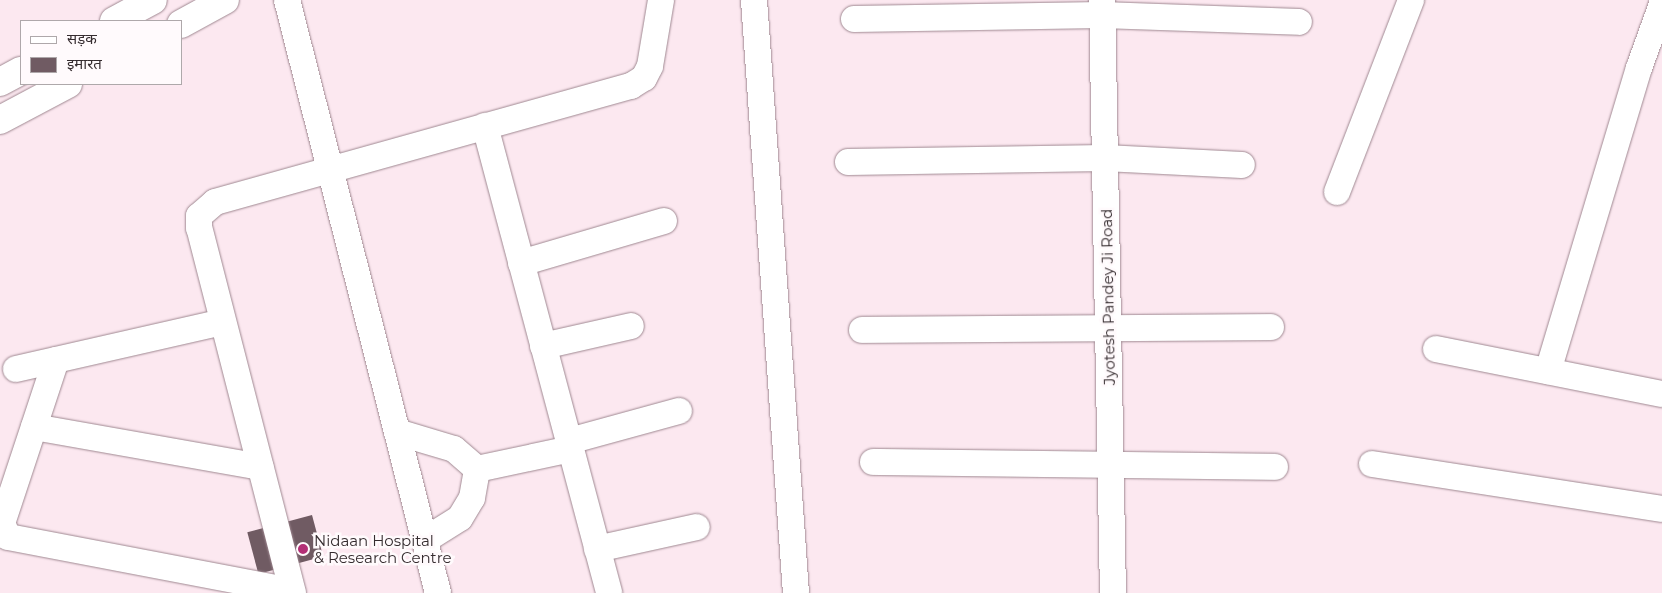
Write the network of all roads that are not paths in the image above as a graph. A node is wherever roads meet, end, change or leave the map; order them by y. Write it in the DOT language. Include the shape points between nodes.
graph roads {
  1 [pos="154,0"];
  2 [pos="225,0"];
  3 [pos="287,0"];
  4 [pos="661,0"];
  5 [pos="754,0"];
  6 [pos="1411,0"];
  7 [pos="1662,4"];
  8 [pos="1102,8"];
  9 [pos="854,19"];
  10 [pos="116,20"];
  11 [pos="1299,22"];
  12 [pos="182,23"];
  13 [pos="20,72"];
  14 [pos="0,82"];
  15 [pos="66,85"];
  16 [pos="0,120"];
  17 [pos="485,126"];
  18 [pos="1105,158"];
  19 [pos="848,162"];
  20 [pos="1242,165"];
  21 [pos="330,169"];
  22 [pos="1336,192"];
  23 [pos="664,221"];
  24 [pos="521,263"];
  25 [pos="223,322"];
  26 [pos="631,326"];
  27 [pos="1108,326"];
  28 [pos="1271,327"];
  29 [pos="862,330"];
  30 [pos="543,346"];
  31 [pos="1436,349"];
  32 [pos="56,360"];
  33 [pos="16,369"];
  34 [pos="1548,371"];
  35 [pos="1662,394"];
  36 [pos="680,410"];
  37 [pos="34,427"];
  38 [pos="397,432"];
  39 [pos="570,445"];
  40 [pos="873,462"];
  41 [pos="1372,464"];
  42 [pos="1111,466"];
  43 [pos="260,467"];
  44 [pos="1276,467"];
  45 [pos="477,469"];
  46 [pos="1662,509"];
  47 [pos="697,527"];
  48 [pos="425,540"];
  49 [pos="597,549"];
  50 [pos="293,592"];
  51 [pos="438,593"];
  52 [pos="609,593"];
  53 [pos="796,593"];
  54 [pos="1113,593"];
  1 -- 10 [label="street"];
  2 -- 12 [label="street"];
  3 -- 21 [label="street"];
  4 -- 17 [label="street" via="655,47 644,78 631,86"];
  5 -- 53 [label="street"];
  6 -- 22 [label="street"];
  7 -- 34 [label="street" via="1639,68"];
  8 -- 9 [label="street"];
  8 -- 11 [label="street"];
  8 -- 18 [label="street, Jyotesh Pandey Ji Road"];
  13 -- 14 [label="street"];
  15 -- 16 [label="street"];
  17 -- 21 [label="street"];
  17 -- 24 [label="street"];
  18 -- 19 [label="street"];
  18 -- 20 [label="street"];
  18 -- 27 [label="street, Jyotesh Pandey Ji Road"];
  21 -- 25 [label="street" via="205,208 199,216 199,228"];
  21 -- 38 [label="street"];
  23 -- 24 [label="street"];
  24 -- 30 [label="street"];
  25 -- 32 [label="street"];
  25 -- 43 [label="street"];
  26 -- 30 [label="street"];
  27 -- 28 [label="street"];
  27 -- 29 [label="street"];
  27 -- 42 [label="street, Jyotesh Pandey Ji Road"];
  30 -- 39 [label="street"];
  31 -- 34 [label="street"];
  32 -- 33 [label="street"];
  32 -- 37 [label="street"];
  34 -- 35 [label="street"];
  36 -- 39 [label="street"];
  37 -- 43 [label="street"];
  37 -- 50 [label="street" via="2,523 8,537"];
  38 -- 45 [label="street" via="454,449"];
  38 -- 48 [label="street"];
  39 -- 45 [label="street"];
  39 -- 49 [label="street"];
  40 -- 42 [label="street"];
  41 -- 46 [label="street"];
  42 -- 44 [label="street"];
  42 -- 54 [label="street, Jyotesh Pandey Ji Road"];
  43 -- 50 [label="street"];
  45 -- 48 [label="street" via="472,498 460,518"];
  47 -- 49 [label="street"];
  48 -- 51 [label="street"];
  49 -- 52 [label="street"];
}
